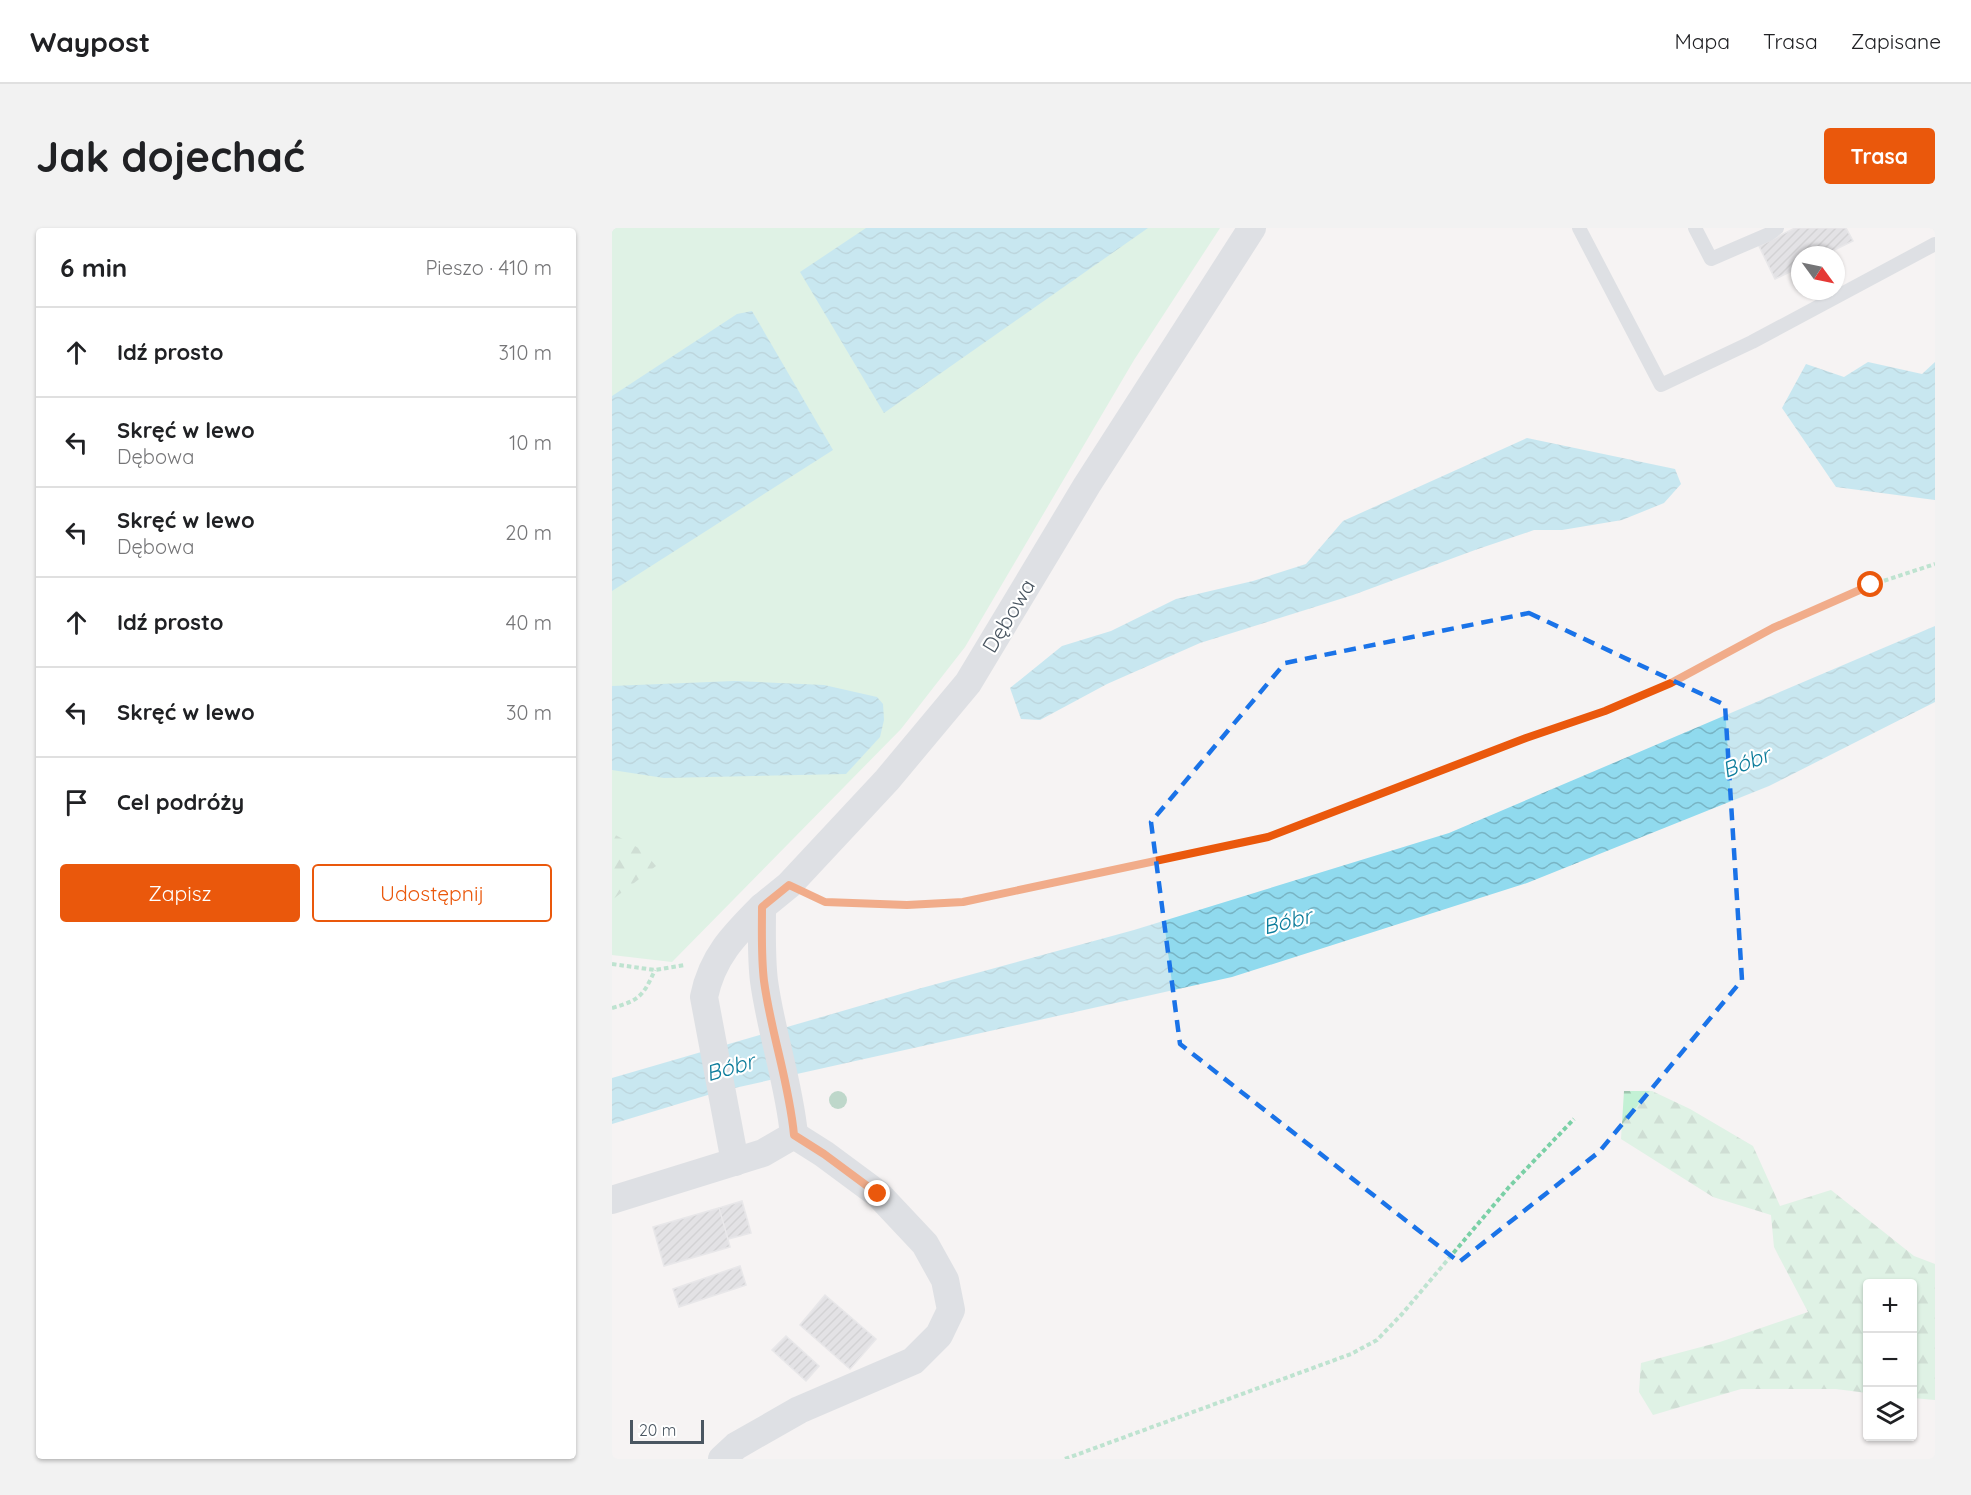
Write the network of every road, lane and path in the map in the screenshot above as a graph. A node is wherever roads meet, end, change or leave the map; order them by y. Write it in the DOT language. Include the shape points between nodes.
graph roads {
  1 [pos="1252,228"];
  2 [pos="1579,228"];
  3 [pos="1695,228"];
  4 [pos="1777,228"];
  5 [pos="1935,244"];
  6 [pos="1935,564"];
  7 [pos="789,885"];
  8 [pos="762,907"];
  9 [pos="655,970"];
  10 [pos="612,1008"];
  11 [pos="1574,1119"];
  12 [pos="794,1135"];
  13 [pos="735,1162"];
  14 [pos="612,1200"];
  15 [pos="722,1459"];
  16 [pos="1065,1459"];
  1 -- 7 [label="street, Dębowa" via="1087,485 968,683 887,780"];
  2 -- 5 [label="lane" via="1661,385 1752,342"];
  3 -- 4 [label="lane" via="1711,259"];
  6 -- 7 [label="path" via="1871,585 1773,628 1671,683 1605,711 1268,837 963,902 825,902"];
  7 -- 8 [label="street, Dębowa"];
  8 -- 12 [label="street" via="764,982 791,1102"];
  8 -- 13 [label="street, Dębowa" via="721,952 708,976 704,997"];
  9 -- 10 [label="path" via="645,993"];
  11 -- 16 [label="path" via="1509,1187 1377,1341"];
  12 -- 13 [label="street" via="763,1153"];
  12 -- 15 [label="street" via="878,1194 925,1244 945,1280 951,1310 939,1335 913,1361 799,1410 736,1446"];
  13 -- 14 [label="street"];
}
